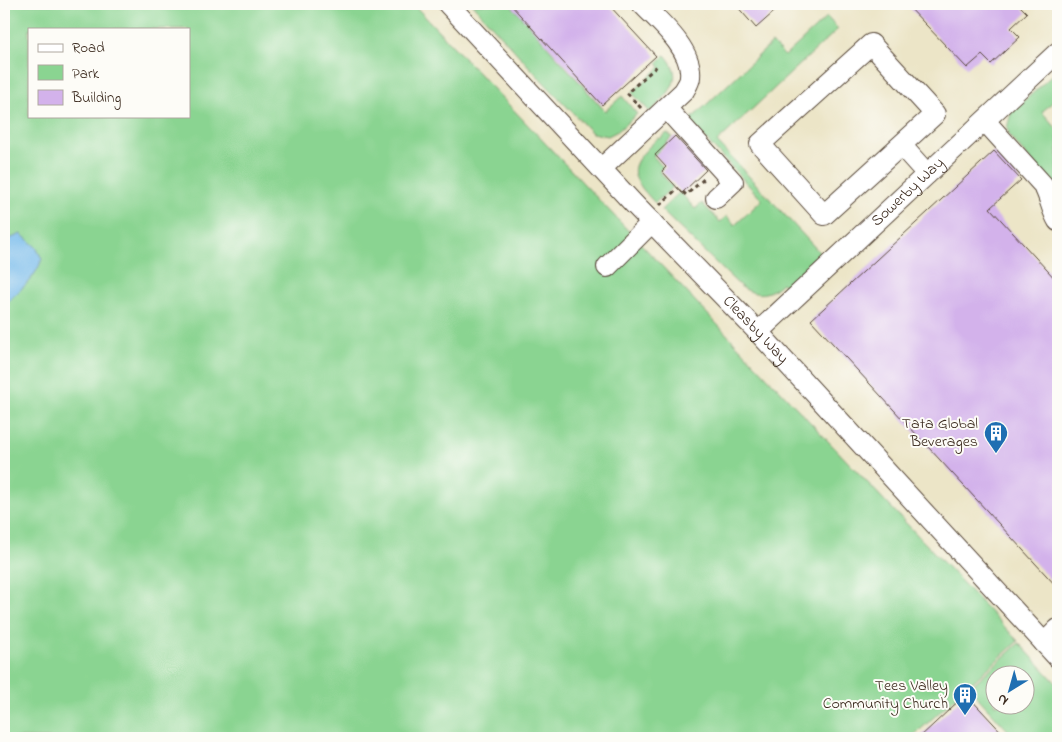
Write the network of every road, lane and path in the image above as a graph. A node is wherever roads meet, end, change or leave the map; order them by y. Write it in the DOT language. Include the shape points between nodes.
graph roads {
  1 [pos="448,4"];
  2 [pos="642,4"];
  3 [pos="1058,52"];
  4 [pos="657,66"];
  5 [pos="659,114"];
  6 [pos="984,121"];
  7 [pos="901,145"];
  8 [pos="602,168"];
  9 [pos="927,174"];
  10 [pos="678,188"];
  11 [pos="716,198"];
  12 [pos="654,216"];
  13 [pos="1058,221"];
  14 [pos="607,268"];
  15 [pos="758,332"];
  16 [pos="1051,636"];
  17 [pos="1058,658"];
  1 -- 8 [label="street, Cleasby Way"];
  2 -- 5 [label="street" via="680,44 689,63 690,79 684,92"];
  3 -- 6 [label="street, Sowerby Way"];
  4 -- 5 [label="path" via="628,93"];
  5 -- 8 [label="street"];
  5 -- 11 [label="street" via="733,182"];
  6 -- 9 [label="street, Sowerby Way"];
  6 -- 13 [label="street" via="1043,185"];
  7 -- 7 [label="street" via="824,215 760,144 871,44 934,114"];
  7 -- 9 [label="street"];
  8 -- 12 [label="street, Cleasby Way"];
  9 -- 15 [label="street, Sowerby Way"];
  10 -- 12 [label="path"];
  12 -- 14 [label="street"];
  12 -- 15 [label="street, Cleasby Way"];
  15 -- 16 [label="street, Cleasby Way"];
  16 -- 17 [label="street, Cleasby Way"];
}
